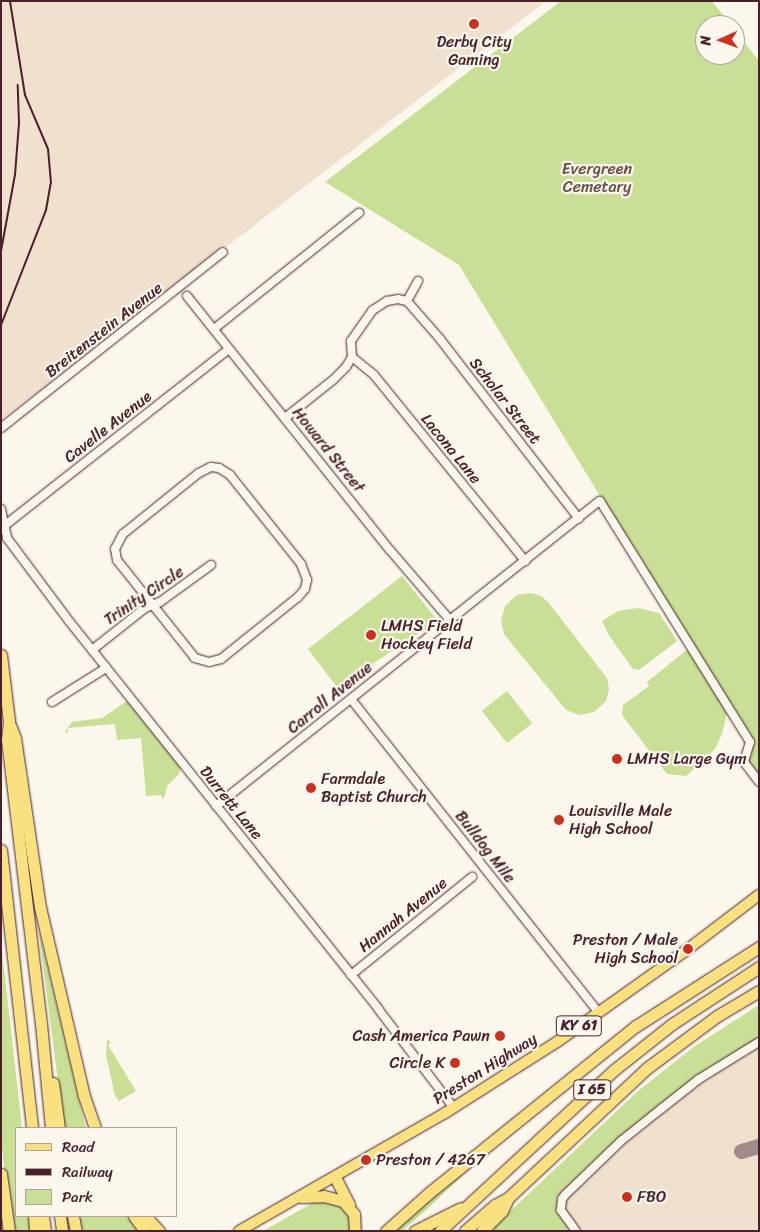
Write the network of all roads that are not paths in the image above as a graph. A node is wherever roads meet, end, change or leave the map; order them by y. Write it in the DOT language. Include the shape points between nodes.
graph roads {
  1 [pos="358,213"];
  2 [pos="223,252"];
  3 [pos="418,280"];
  4 [pos="187,296"];
  5 [pos="407,301"];
  6 [pos="214,329"];
  7 [pos="229,349"];
  8 [pos="352,357"];
  9 [pos="285,418"];
  10 [pos="1,428"];
  11 [pos="1,509"];
  12 [pos="579,519"];
  13 [pos="4,526"];
  14 [pos="524,561"];
  15 [pos="211,565"];
  16 [pos="152,605"];
  17 [pos="449,619"];
  18 [pos="92,650"];
  19 [pos="1,655"];
  20 [pos="106,668"];
  21 [pos="351,699"];
  22 [pos="52,702"];
  23 [pos="9,721"];
  24 [pos="759,782"];
  25 [pos="216,806"];
  26 [pos="1,850"];
  27 [pos="472,877"];
  28 [pos="759,895"];
  29 [pos="759,947"];
  30 [pos="759,967"];
  31 [pos="351,976"];
  32 [pos="759,991"];
  33 [pos="599,1013"];
  34 [pos="41,1024"];
  35 [pos="759,1042"];
  36 [pos="454,1108"];
  37 [pos="88,1111"];
  38 [pos="32,1127"];
  39 [pos="50,1127"];
  40 [pos="59,1127"];
  41 [pos="89,1127"];
  42 [pos="95,1127"];
  43 [pos="1,1174"];
  44 [pos="335,1177"];
  45 [pos="302,1197"];
  46 [pos="508,1198"];
  47 [pos="470,1204"];
  48 [pos="349,1205"];
  49 [pos="34,1217"];
  50 [pos="43,1217"];
  51 [pos="60,1217"];
  52 [pos="73,1217"];
  53 [pos="135,1217"];
  54 [pos="146,1217"];
  55 [pos="8,1231"];
  56 [pos="35,1231"];
  57 [pos="45,1231"];
  58 [pos="62,1231"];
  59 [pos="76,1231"];
  60 [pos="145,1231"];
  61 [pos="160,1231"];
  62 [pos="239,1231"];
  63 [pos="355,1231"];
  64 [pos="386,1231"];
  65 [pos="415,1231"];
  66 [pos="440,1231"];
  67 [pos="465,1231"];
  68 [pos="482,1231"];
  69 [pos="576,1231"];
  1 -- 6 [label="street"];
  2 -- 10 [label="street, Breitenstein Avenue"];
  3 -- 5 [label="street"];
  4 -- 6 [label="street, Howard Street"];
  5 -- 8 [label="street" via="387,301 373,310 351,341"];
  5 -- 12 [label="street, Scholar Street"];
  6 -- 7 [label="street, Howard Street"];
  7 -- 9 [label="street, Howard Street"];
  7 -- 13 [label="street, Cavelle Avenue"];
  8 -- 9 [label="street" via="333,380"];
  8 -- 14 [label="street, Lacona Lane" via="374,375"];
  9 -- 17 [label="street, Howard Street"];
  11 -- 13 [label="street, Durrett Lane"];
  12 -- 14 [label="street, Carroll Avenue"];
  12 -- 24 [label="street" via="600,501 750,742 744,762"];
  13 -- 18 [label="street, Durrett Lane" via="7,538"];
  14 -- 17 [label="street, Carroll Avenue"];
  15 -- 16 [label="street, Trinity Circle"];
  16 -- 16 [label="street" via="195,658 213,662 298,596 307,585 307,574 230,475 210,467 116,542 117,560"];
  16 -- 18 [label="street, Trinity Circle"];
  17 -- 21 [label="street, Carroll Avenue"];
  18 -- 20 [label="street, Durrett Lane"];
  19 -- 23 [label="highway"];
  20 -- 22 [label="street"];
  20 -- 25 [label="street, Durrett Lane"];
  21 -- 25 [label="street, Carroll Avenue"];
  21 -- 33 [label="street, Bulldog Mile"];
  23 -- 34 [label="highway" via="7,739"];
  23 -- 37 [label="highway" via="15,738 40,906"];
  25 -- 31 [label="street, Durrett Lane"];
  26 -- 38 [label="highway"];
  27 -- 31 [label="street, Hannah Avenue"];
  28 -- 33 [label="main road, Preston Highway / KY 61"];
  29 -- 64 [label="highway" via="636,1026"];
  30 -- 47 [label="highway, I 65" via="672,1024 614,1070"];
  31 -- 36 [label="street, Durrett Lane"];
  32 -- 46 [label="highway, I 65" via="717,1016 648,1068"];
  33 -- 36 [label="main road, Preston Highway / KY 61"];
  34 -- 39 [label="highway"];
  34 -- 40 [label="highway" via="48,1043"];
  35 -- 69 [label="street" via="700,1079 620,1141 565,1195 561,1210"];
  36 -- 44 [label="main road, Preston Highway / KY 61"];
  37 -- 41 [label="highway"];
  37 -- 42 [label="highway"];
  43 -- 55 [label="highway"];
  44 -- 45 [label="main road, Preston Highway / KY 61"];
  44 -- 48 [label="highway"];
  45 -- 48 [label="highway" via="335,1197"];
  45 -- 62 [label="main road, Preston Highway / KY 61"];
  46 -- 67 [label="highway, I 65"];
  46 -- 68 [label="highway" via="502,1212"];
  47 -- 65 [label="highway"];
  47 -- 66 [label="highway, I 65"];
  48 -- 63 [label="highway" via="356,1219"];
  49 -- 56 [label="highway"];
  50 -- 57 [label="highway"];
  51 -- 58 [label="highway"];
  52 -- 59 [label="highway"];
  53 -- 60 [label="highway"];
  54 -- 61 [label="highway"];
}
